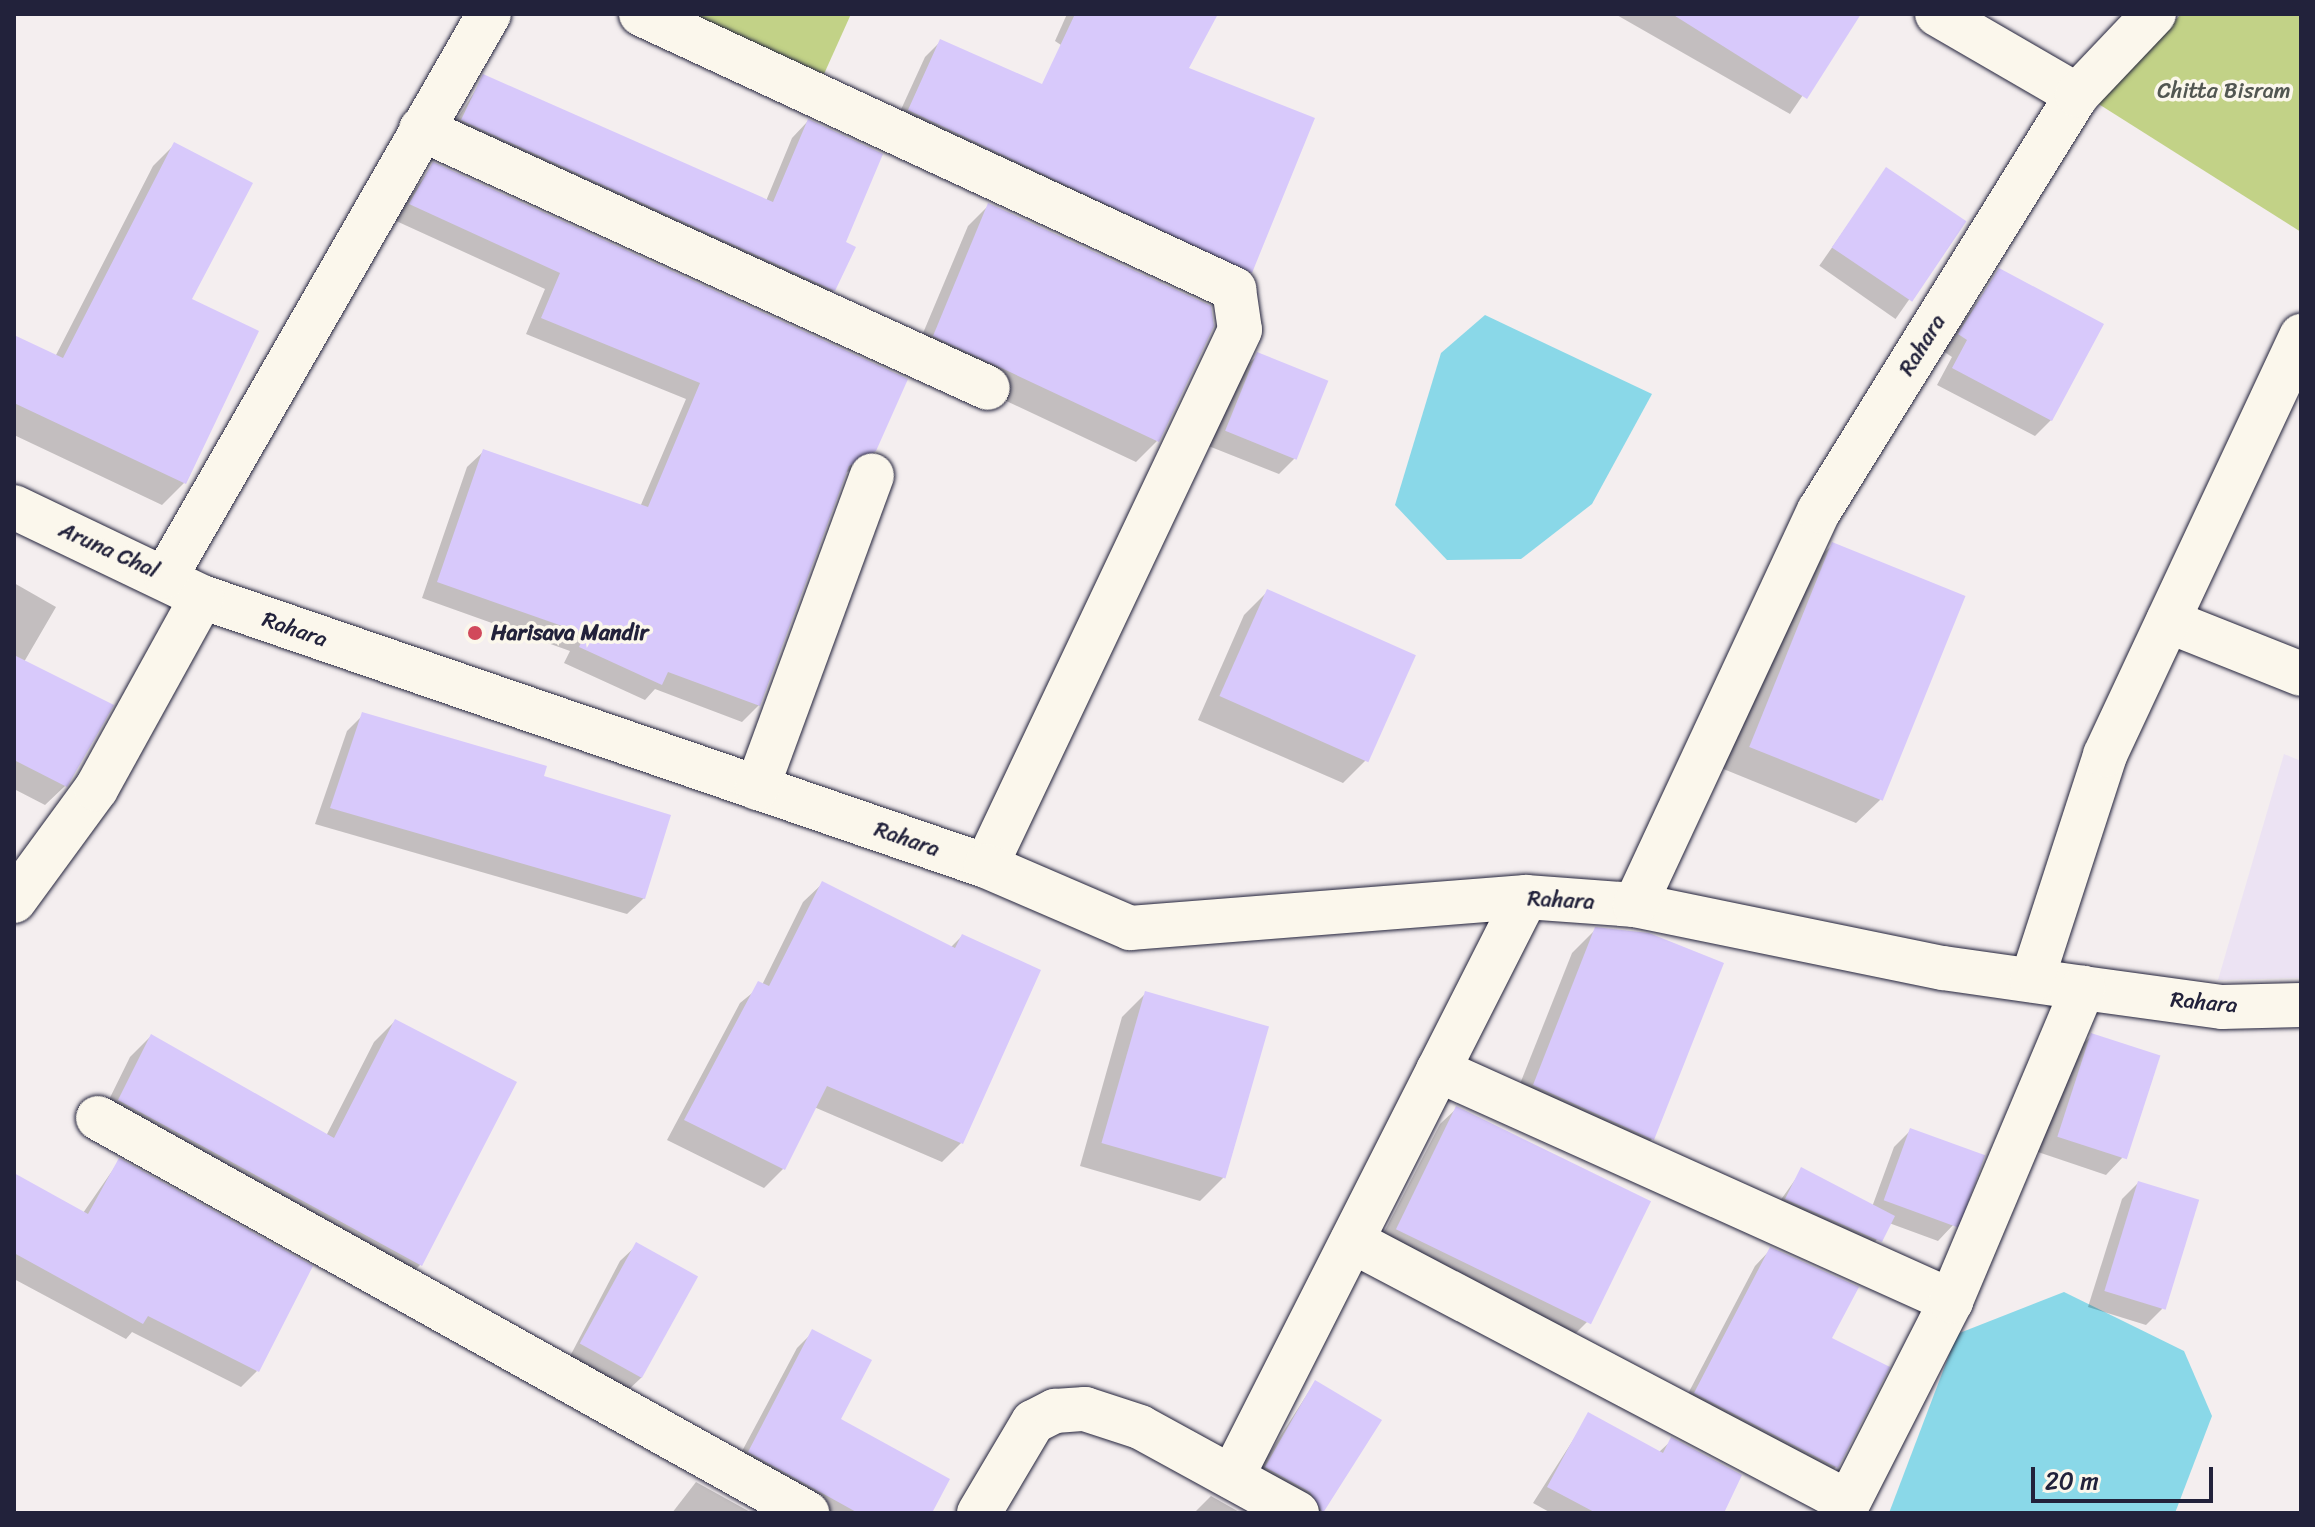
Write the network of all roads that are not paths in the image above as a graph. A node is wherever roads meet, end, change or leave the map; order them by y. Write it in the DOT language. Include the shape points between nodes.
graph roads {
  1 [pos="489,14"];
  2 [pos="641,14"];
  3 [pos="1937,14"];
  4 [pos="2154,14"];
  5 [pos="2077,95"];
  6 [pos="421,129"];
  7 [pos="2301,336"];
  8 [pos="988,388"];
  9 [pos="872,475"];
  10 [pos="14,507"];
  11 [pos="184,586"];
  12 [pos="2168,621"];
  13 [pos="2301,674"];
  14 [pos="757,788"];
  15 [pos="986,866"];
  16 [pos="1526,897"];
  17 [pos="14,901"];
  18 [pos="1635,905"];
  19 [pos="2032,980"];
  20 [pos="2083,988"];
  21 [pos="2301,1005"];
  22 [pos="1438,1070"];
  23 [pos="98,1118"];
  24 [pos="1352,1241"];
  25 [pos="1951,1301"];
  26 [pos="1232,1477"];
  27 [pos="1846,1507"];
  28 [pos="807,1513"];
  29 [pos="979,1513"];
  30 [pos="1297,1513"];
  1 -- 6 [label="street"];
  2 -- 15 [label="street" via="1234,289 1240,330"];
  3 -- 5 [label="street"];
  4 -- 5 [label="street, Rahara"];
  5 -- 18 [label="street, Rahara" via="1819,511"];
  6 -- 8 [label="street"];
  6 -- 11 [label="street"];
  7 -- 12 [label="street"];
  9 -- 14 [label="street"];
  10 -- 11 [label="street, Aruna Chal"];
  11 -- 14 [label="street, Rahara"];
  11 -- 17 [label="street" via="96,789"];
  12 -- 13 [label="street"];
  12 -- 19 [label="street" via="2105,755"];
  14 -- 15 [label="street, Rahara"];
  15 -- 16 [label="street, Rahara" via="1130,928"];
  16 -- 18 [label="street, Rahara"];
  16 -- 22 [label="street"];
  18 -- 19 [label="street, Rahara"];
  19 -- 20 [label="street, Rahara"];
  20 -- 21 [label="street, Rahara" via="2222,1007"];
  20 -- 25 [label="street"];
  22 -- 24 [label="street"];
  22 -- 25 [label="street"];
  23 -- 28 [label="street"];
  24 -- 26 [label="street"];
  24 -- 27 [label="street"];
  25 -- 27 [label="street"];
  26 -- 29 [label="street" via="1140,1427 1085,1409 1055,1411 1033,1422"];
  26 -- 30 [label="street"];
}
